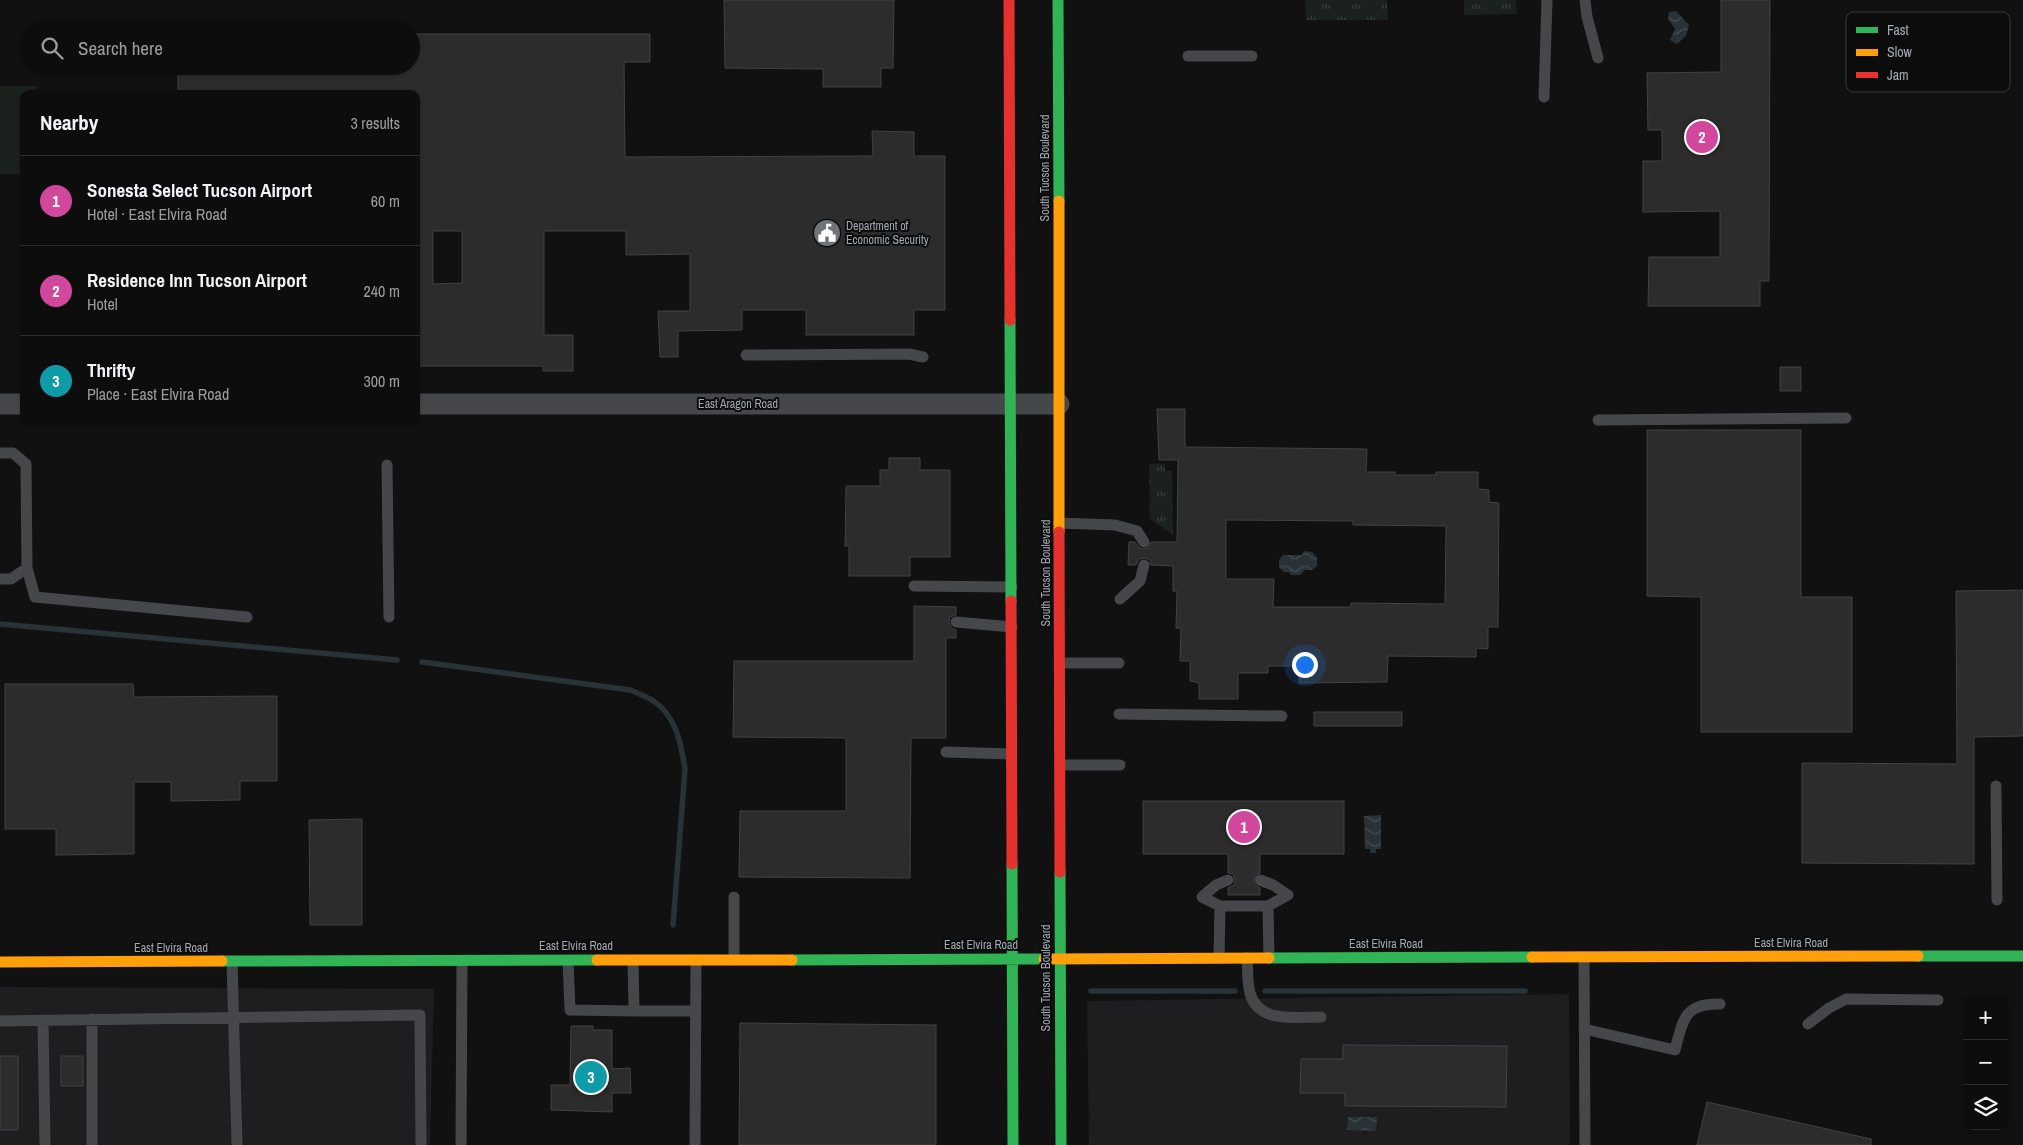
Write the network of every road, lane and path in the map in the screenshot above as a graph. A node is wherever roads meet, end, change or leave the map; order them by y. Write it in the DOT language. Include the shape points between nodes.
graph roads {
  1 [pos="1009,0"];
  2 [pos="1058,0"];
  3 [pos="1546,0"];
  4 [pos="1585,0"];
  5 [pos="1188,56"];
  6 [pos="1252,56"];
  7 [pos="1598,58"];
  8 [pos="1544,97"];
  9 [pos="746,355"];
  10 [pos="923,357"];
  11 [pos="1011,403"];
  12 [pos="0,404"];
  13 [pos="20,404"];
  14 [pos="420,404"];
  15 [pos="1059,404"];
  16 [pos="1846,418"];
  17 [pos="1598,420"];
  18 [pos="0,453"];
  19 [pos="387,465"];
  20 [pos="1059,523"];
  21 [pos="1144,542"];
  22 [pos="1144,565"];
  23 [pos="27,568"];
  24 [pos="0,579"];
  25 [pos="914,586"];
  26 [pos="1012,587"];
  27 [pos="1120,600"];
  28 [pos="389,616"];
  29 [pos="247,617"];
  30 [pos="956,622"];
  31 [pos="1012,627"];
  32 [pos="1060,663"];
  33 [pos="1119,663"];
  34 [pos="1119,714"];
  35 [pos="1282,716"];
  36 [pos="946,752"];
  37 [pos="1012,754"];
  38 [pos="1060,765"];
  39 [pos="1120,765"];
  40 [pos="1996,786"];
  41 [pos="1228,880"];
  42 [pos="1260,880"];
  43 [pos="734,897"];
  44 [pos="1998,900"];
  45 [pos="1220,906"];
  46 [pos="1268,906"];
  47 [pos="1584,956"];
  48 [pos="2023,956"];
  49 [pos="1060,958"];
  50 [pos="1220,958"];
  51 [pos="1247,958"];
  52 [pos="1269,958"];
  53 [pos="1012,959"];
  54 [pos="462,960"];
  55 [pos="568,960"];
  56 [pos="633,960"];
  57 [pos="696,960"];
  58 [pos="734,960"];
  59 [pos="232,961"];
  60 [pos="0,962"];
  61 [pos="1938,1000"];
  62 [pos="1720,1004"];
  63 [pos="634,1011"];
  64 [pos="696,1011"];
  65 [pos="235,1017"];
  66 [pos="1321,1017"];
  67 [pos="92,1019"];
  68 [pos="43,1020"];
  69 [pos="0,1021"];
  70 [pos="1808,1024"];
  71 [pos="1584,1029"];
  72 [pos="45,1145"];
  73 [pos="92,1145"];
  74 [pos="237,1145"];
  75 [pos="421,1145"];
  76 [pos="461,1145"];
  77 [pos="695,1145"];
  78 [pos="1013,1145"];
  79 [pos="1062,1145"];
  80 [pos="1585,1145"];
  1 -- 11 [label="main road"];
  2 -- 15 [label="main road, South Tucson Boulevard"];
  3 -- 8 [label="lane"];
  4 -- 7 [label="lane"];
  5 -- 6 [label="lane"];
  9 -- 10 [label="lane" via="909,354"];
  11 -- 14 [label="street, East Aragon Road"];
  11 -- 15 [label="street, East Aragon Road"];
  11 -- 26 [label="main road"];
  12 -- 13 [label="street"];
  15 -- 20 [label="main road, South Tucson Boulevard"];
  16 -- 17 [label="lane"];
  18 -- 23 [label="lane" via="13,454 26,464"];
  19 -- 28 [label="lane"];
  20 -- 21 [label="lane" via="1115,525 1137,531"];
  20 -- 32 [label="main road, South Tucson Boulevard"];
  22 -- 27 [label="lane" via="1140,581"];
  23 -- 24 [label="lane" via="10,579"];
  23 -- 29 [label="lane" via="35,597"];
  25 -- 26 [label="lane"];
  26 -- 31 [label="main road"];
  30 -- 31 [label="lane"];
  31 -- 37 [label="main road"];
  32 -- 33 [label="lane"];
  32 -- 38 [label="main road, South Tucson Boulevard"];
  34 -- 35 [label="lane"];
  36 -- 37 [label="lane"];
  37 -- 53 [label="main road"];
  38 -- 39 [label="lane"];
  38 -- 49 [label="main road, South Tucson Boulevard"];
  40 -- 44 [label="lane"];
  41 -- 45 [label="lane" via="1202,897"];
  42 -- 46 [label="lane" via="1288,896"];
  43 -- 58 [label="lane"];
  45 -- 46 [label="lane"];
  45 -- 50 [label="lane"];
  46 -- 52 [label="lane"];
  47 -- 48 [label="main road, East Elvira Road"];
  47 -- 52 [label="main road, East Elvira Road"];
  47 -- 71 [label="lane"];
  49 -- 50 [label="main road, East Elvira Road"];
  49 -- 53 [label="main road, East Elvira Road"];
  49 -- 79 [label="main road, South Tucson Boulevard"];
  50 -- 51 [label="main road, East Elvira Road"];
  51 -- 52 [label="main road, East Elvira Road"];
  51 -- 66 [label="lane" via="1250,994 1260,1010 1275,1017"];
  53 -- 58 [label="main road, East Elvira Road"];
  53 -- 78 [label="main road"];
  54 -- 55 [label="main road, East Elvira Road"];
  54 -- 59 [label="main road, East Elvira Road"];
  54 -- 76 [label="lane"];
  55 -- 56 [label="main road, East Elvira Road"];
  55 -- 63 [label="lane" via="570,1010"];
  56 -- 57 [label="main road, East Elvira Road"];
  56 -- 63 [label="lane"];
  57 -- 58 [label="main road, East Elvira Road"];
  57 -- 64 [label="lane"];
  59 -- 60 [label="main road, East Elvira Road"];
  59 -- 65 [label="lane"];
  61 -- 70 [label="lane" via="1846,999"];
  62 -- 71 [label="lane" via="1700,1005 1691,1011 1683,1022 1675,1050"];
  63 -- 64 [label="lane"];
  64 -- 77 [label="lane"];
  65 -- 67 [label="lane"];
  65 -- 74 [label="lane"];
  65 -- 75 [label="lane" via="420,1016"];
  67 -- 68 [label="lane"];
  67 -- 73 [label="lane"];
  68 -- 69 [label="lane"];
  68 -- 72 [label="lane"];
  71 -- 80 [label="lane"];
}
